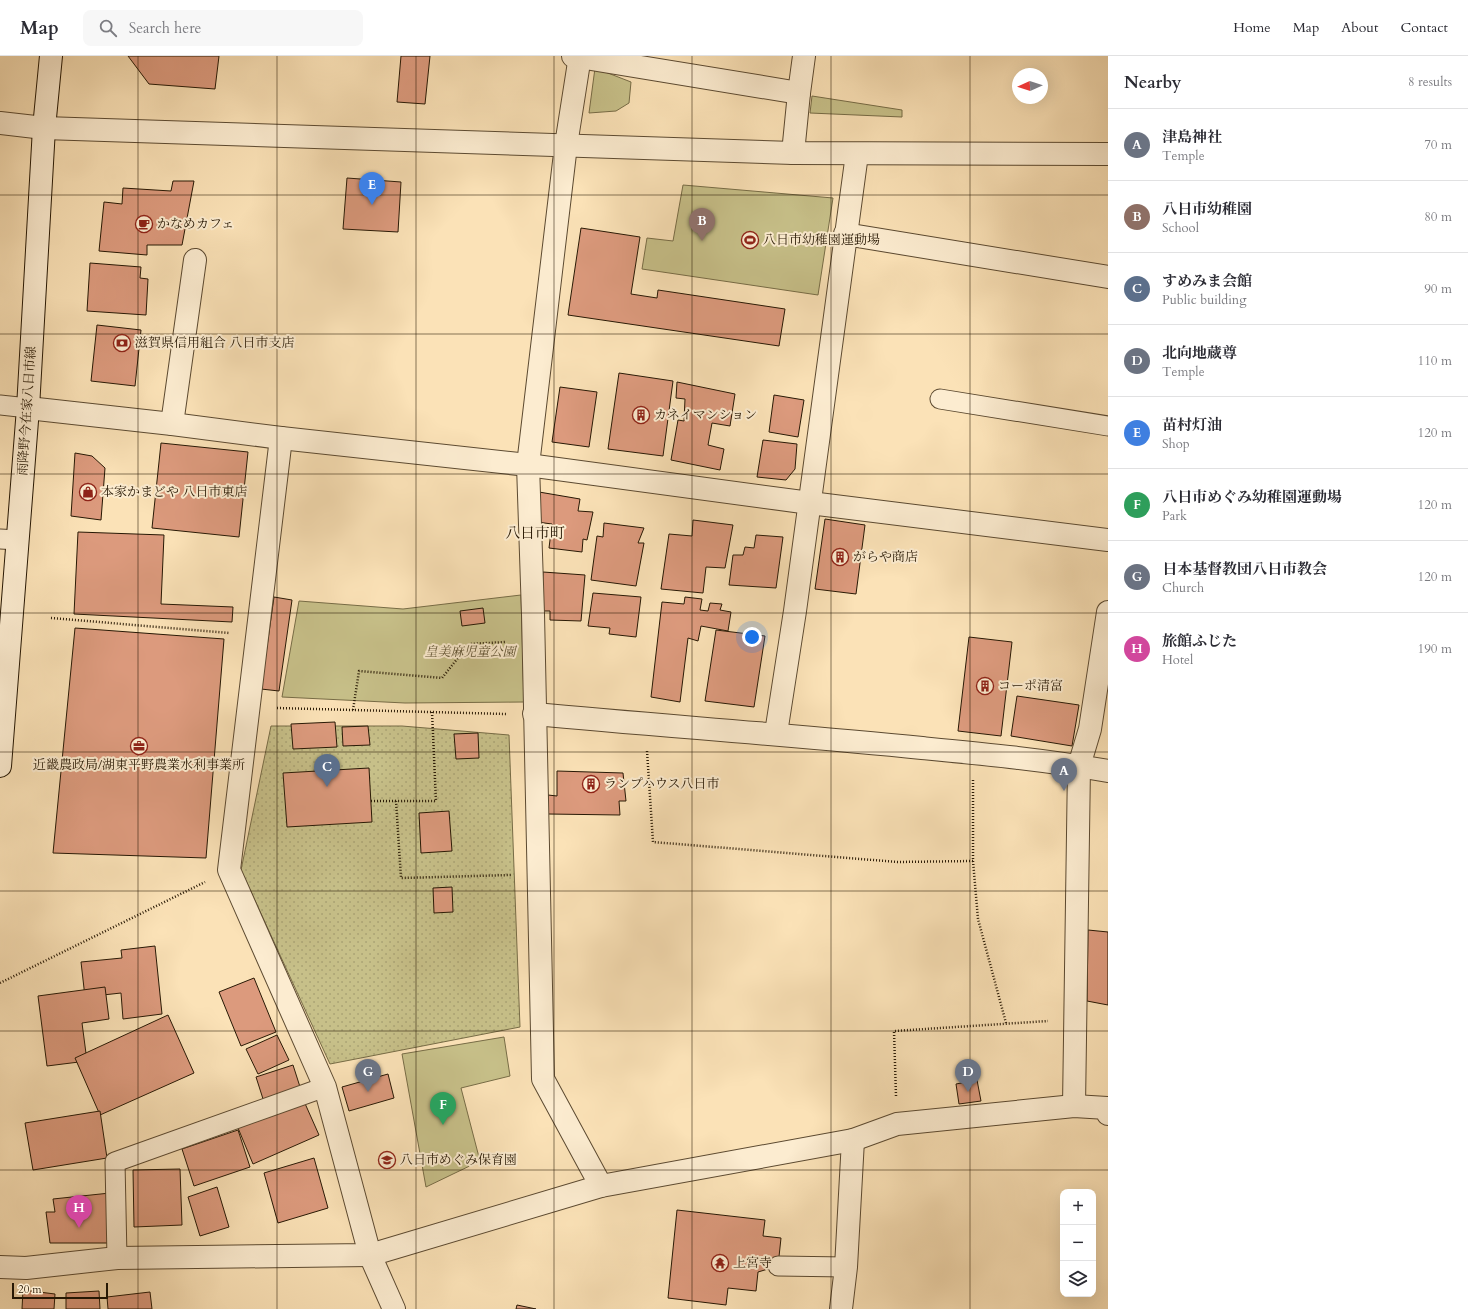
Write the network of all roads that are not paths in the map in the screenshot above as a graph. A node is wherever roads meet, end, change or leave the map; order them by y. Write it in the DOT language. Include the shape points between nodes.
graph roads {
  1 [pos="51,56"];
  2 [pos="577,56"];
  3 [pos="804,56"];
  4 [pos="799,93"];
  5 [pos="0,123"];
  6 [pos="44,128"];
  7 [pos="566,146"];
  8 [pos="793,153"];
  9 [pos="857,154"];
  10 [pos="1108,154"];
  11 [pos="845,234"];
  12 [pos="195,260"];
  13 [pos="1108,277"];
  14 [pos="940,399"];
  15 [pos="0,405"];
  16 [pos="28,408"];
  17 [pos="172,424"];
  18 [pos="1108,426"];
  19 [pos="281,438"];
  20 [pos="528,465"];
  21 [pos="810,503"];
  22 [pos="9,539"];
  23 [pos="1108,540"];
  24 [pos="1108,612"];
  25 [pos="3,686"];
  26 [pos="534,714"];
  27 [pos="776,734"];
  28 [pos="0,766"];
  29 [pos="1079,766"];
  30 [pos="1108,771"];
  31 [pos="325,1087"];
  32 [pos="1074,1106"];
  33 [pos="1108,1114"];
  34 [pos="852,1140"];
  35 [pos="601,1186"];
  36 [pos="370,1255"];
  37 [pos="117,1258"];
  38 [pos="778,1266"];
  39 [pos="0,1267"];
  40 [pos="846,1267"];
  41 [pos="394,1309"];
  42 [pos="841,1309"];
  1 -- 6 [label="street, 雨降野今在家八日市線"];
  2 -- 4 [label="street"];
  2 -- 7 [label="street"];
  3 -- 4 [label="street"];
  4 -- 8 [label="street"];
  5 -- 6 [label="street"];
  6 -- 7 [label="street"];
  6 -- 16 [label="street, 雨降野今在家八日市線"];
  7 -- 8 [label="street"];
  7 -- 20 [label="street"];
  8 -- 9 [label="street"];
  9 -- 10 [label="street"];
  9 -- 11 [label="street"];
  11 -- 13 [label="street"];
  11 -- 21 [label="street"];
  12 -- 17 [label="street"];
  14 -- 18 [label="lane"];
  15 -- 16 [label="lane"];
  16 -- 17 [label="street"];
  16 -- 22 [label="street, 雨降野今在家八日市線"];
  17 -- 19 [label="street"];
  19 -- 20 [label="street"];
  19 -- 31 [label="street" via="229,870"];
  20 -- 21 [label="street"];
  20 -- 26 [label="street"];
  21 -- 23 [label="street"];
  21 -- 27 [label="street"];
  22 -- 25 [label="street, 雨降野今在家八日市線"];
  24 -- 29 [label="street" via="1090,729"];
  25 -- 28 [label="street, 雨降野今在家八日市線"];
  26 -- 27 [label="street"];
  26 -- 35 [label="street" via="543,1080"];
  27 -- 29 [label="street"];
  29 -- 30 [label="street"];
  29 -- 32 [label="street"];
  31 -- 36 [label="street"];
  31 -- 37 [label="lane" via="115,1162"];
  32 -- 33 [label="street" via="1107,1108"];
  32 -- 34 [label="street" via="897,1124"];
  34 -- 35 [label="street"];
  34 -- 40 [label="street"];
  35 -- 36 [label="street"];
  36 -- 37 [label="street"];
  36 -- 41 [label="street"];
  37 -- 39 [label="street" via="26,1268"];
  38 -- 40 [label="lane"];
  40 -- 42 [label="street"];
}
